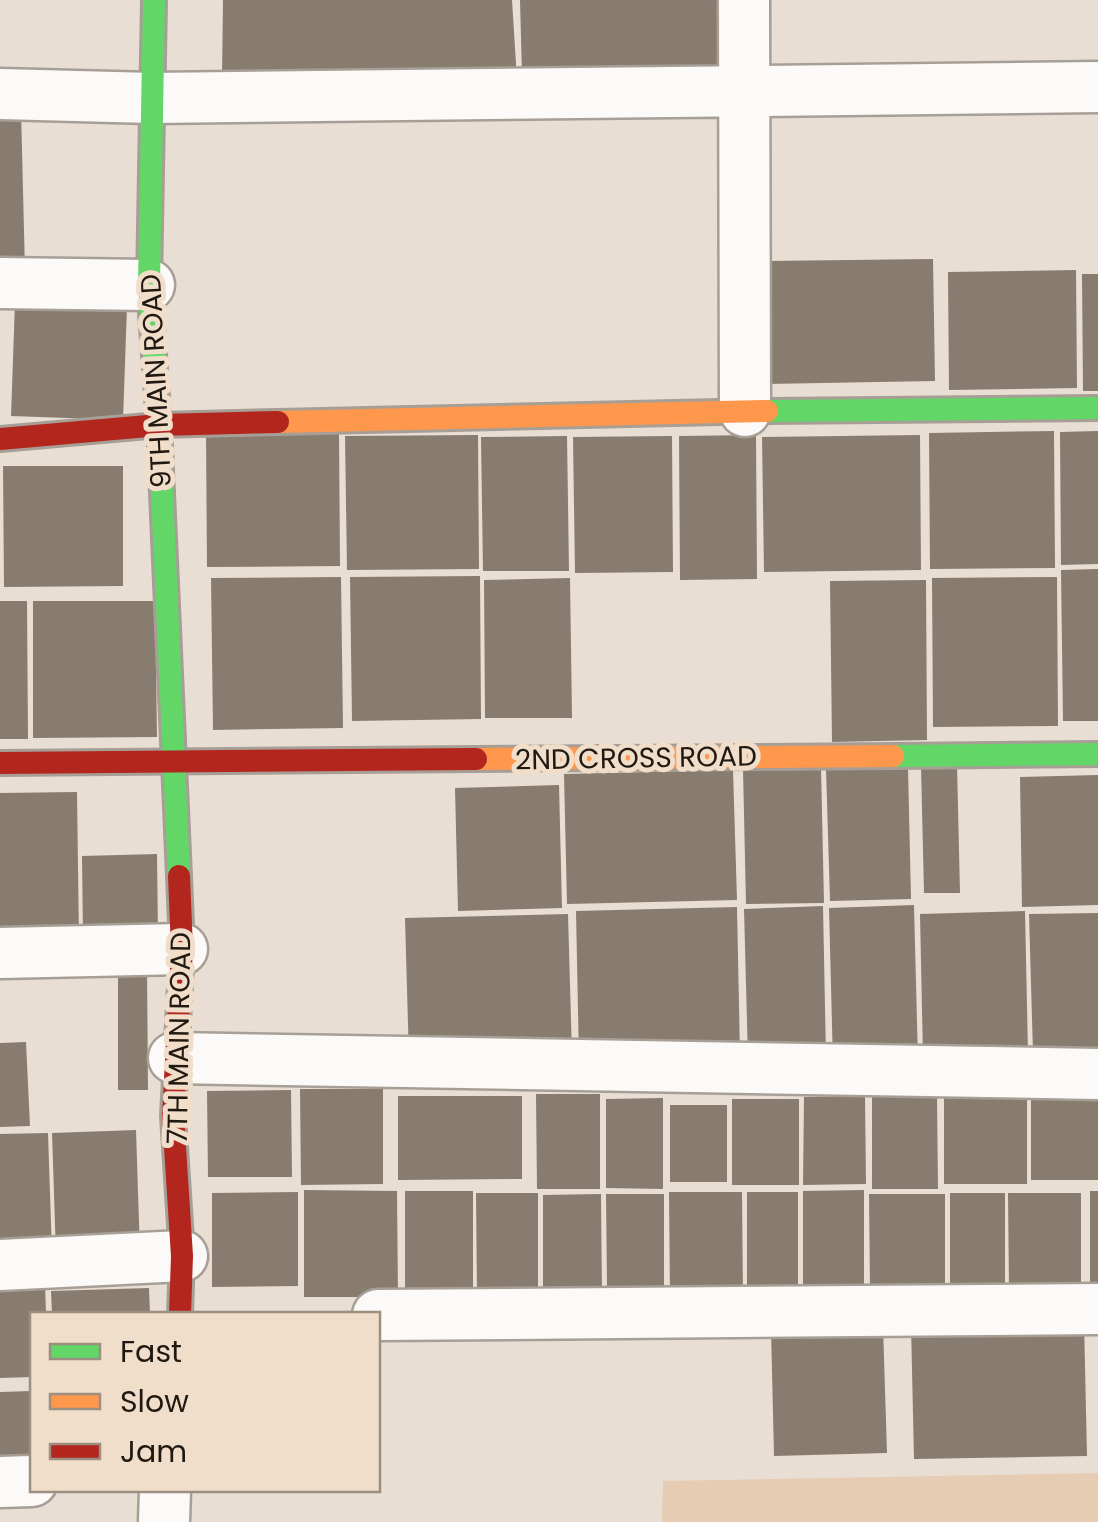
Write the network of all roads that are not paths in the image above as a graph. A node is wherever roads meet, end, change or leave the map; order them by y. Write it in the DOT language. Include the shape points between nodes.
graph roads {
  1 [pos="154,0"];
  2 [pos="744,0"];
  3 [pos="1098,87"];
  4 [pos="745,90"];
  5 [pos="0,94"];
  6 [pos="152,98"];
  7 [pos="0,283"];
  8 [pos="148,284"];
  9 [pos="1098,408"];
  10 [pos="745,411"];
  11 [pos="159,426"];
  12 [pos="0,439"];
  13 [pos="1098,754"];
  14 [pos="174,762"];
  15 [pos="0,763"];
  16 [pos="182,949"];
  17 [pos="0,953"];
  18 [pos="174,1058"];
  19 [pos="1098,1074"];
  20 [pos="182,1256"];
  21 [pos="0,1265"];
  22 [pos="1098,1309"];
  23 [pos="180,1312"];
  24 [pos="380,1315"];
  25 [pos="30,1480"];
  26 [pos="0,1482"];
  27 [pos="165,1492"];
  28 [pos="164,1522"];
  1 -- 6 [label="street, 9TH MAIN ROAD"];
  2 -- 4 [label="street"];
  3 -- 4 [label="street"];
  4 -- 6 [label="street"];
  4 -- 10 [label="street"];
  5 -- 6 [label="street"];
  6 -- 8 [label="street, 9TH MAIN ROAD"];
  7 -- 8 [label="street"];
  8 -- 11 [label="street, 9TH MAIN ROAD"];
  9 -- 10 [label="street"];
  10 -- 11 [label="street"];
  11 -- 12 [label="street"];
  11 -- 14 [label="street, 9TH MAIN ROAD"];
  13 -- 14 [label="street, 2ND CROSS ROAD"];
  14 -- 15 [label="street, 2ND CROSS ROAD"];
  14 -- 16 [label="street, 7TH MAIN ROAD"];
  16 -- 17 [label="street"];
  16 -- 18 [label="street, 7TH MAIN ROAD"];
  18 -- 19 [label="street"];
  18 -- 20 [label="street, 7TH MAIN ROAD"];
  20 -- 21 [label="street"];
  20 -- 23 [label="street, 7TH MAIN ROAD"];
  22 -- 24 [label="street"];
  25 -- 26 [label="street"];
  27 -- 28 [label="street"];
}
